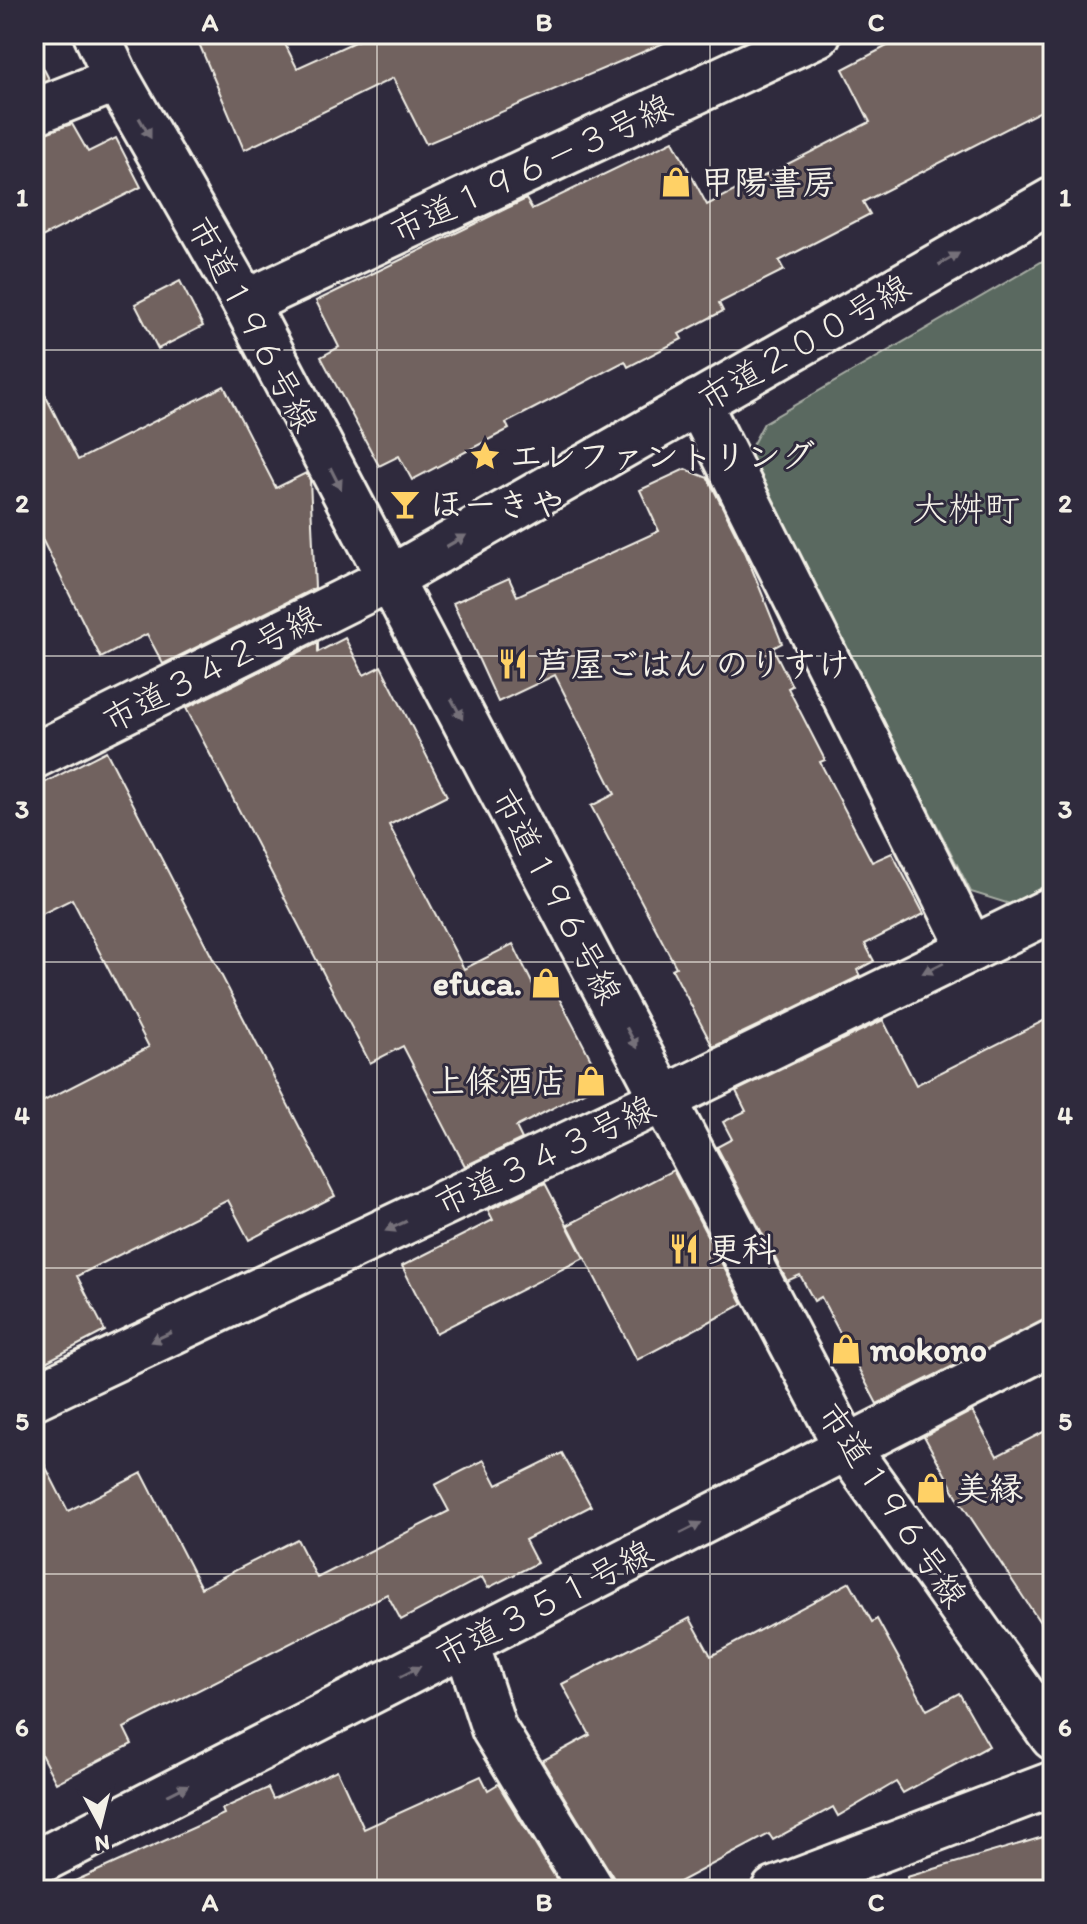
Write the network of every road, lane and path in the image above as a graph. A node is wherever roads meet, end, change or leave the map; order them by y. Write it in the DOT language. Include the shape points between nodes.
graph roads {
  1 [pos="96,34"];
  2 [pos="818,34"];
  3 [pos="117,79"];
  4 [pos="34,112"];
  5 [pos="1053,200"];
  6 [pos="245,303"];
  7 [pos="698,402"];
  8 [pos="389,579"];
  9 [pos="34,756"];
  10 [pos="1053,909"];
  11 [pos="971,949"];
  12 [pos="664,1099"];
  13 [pos="1053,1342"];
  14 [pos="34,1397"];
  15 [pos="847,1448"];
  16 [pos="466,1643"];
  17 [pos="1053,1737"];
  18 [pos="1053,1784"];
  19 [pos="34,1864"];
  20 [pos="592,1890"];
  21 [pos="774,1890"];
  1 -- 3 [label="street, 市道１９６号線"];
  2 -- 6 [label="street, 市道１９６－３号線"];
  3 -- 4 [label="street"];
  3 -- 6 [label="street, 市道１９６号線, one-way"];
  7 -- 5 [label="street, 市道２００号線, one-way"];
  6 -- 8 [label="street, 市道１９６号線, one-way"];
  8 -- 7 [label="street, 市道２００号線, one-way"];
  7 -- 11 [label="street"];
  8 -- 9 [label="street, 市道３４２号線"];
  8 -- 12 [label="street, 市道１９６号線, one-way"];
  10 -- 11 [label="street, 市道３４３号線"];
  11 -- 12 [label="street, 市道３４３号線, one-way"];
  12 -- 14 [label="street, 市道３４３号線, one-way"];
  12 -- 15 [label="street, 市道１９６号線"];
  13 -- 15 [label="street, 市道３５１号線"];
  16 -- 15 [label="street, 市道３５１号線, one-way"];
  15 -- 17 [label="street, 市道１９６号線"];
  19 -- 16 [label="street, 市道３５１号線, one-way"];
  16 -- 20 [label="street" via="494,1729"];
  18 -- 21 [label="street"];
}
